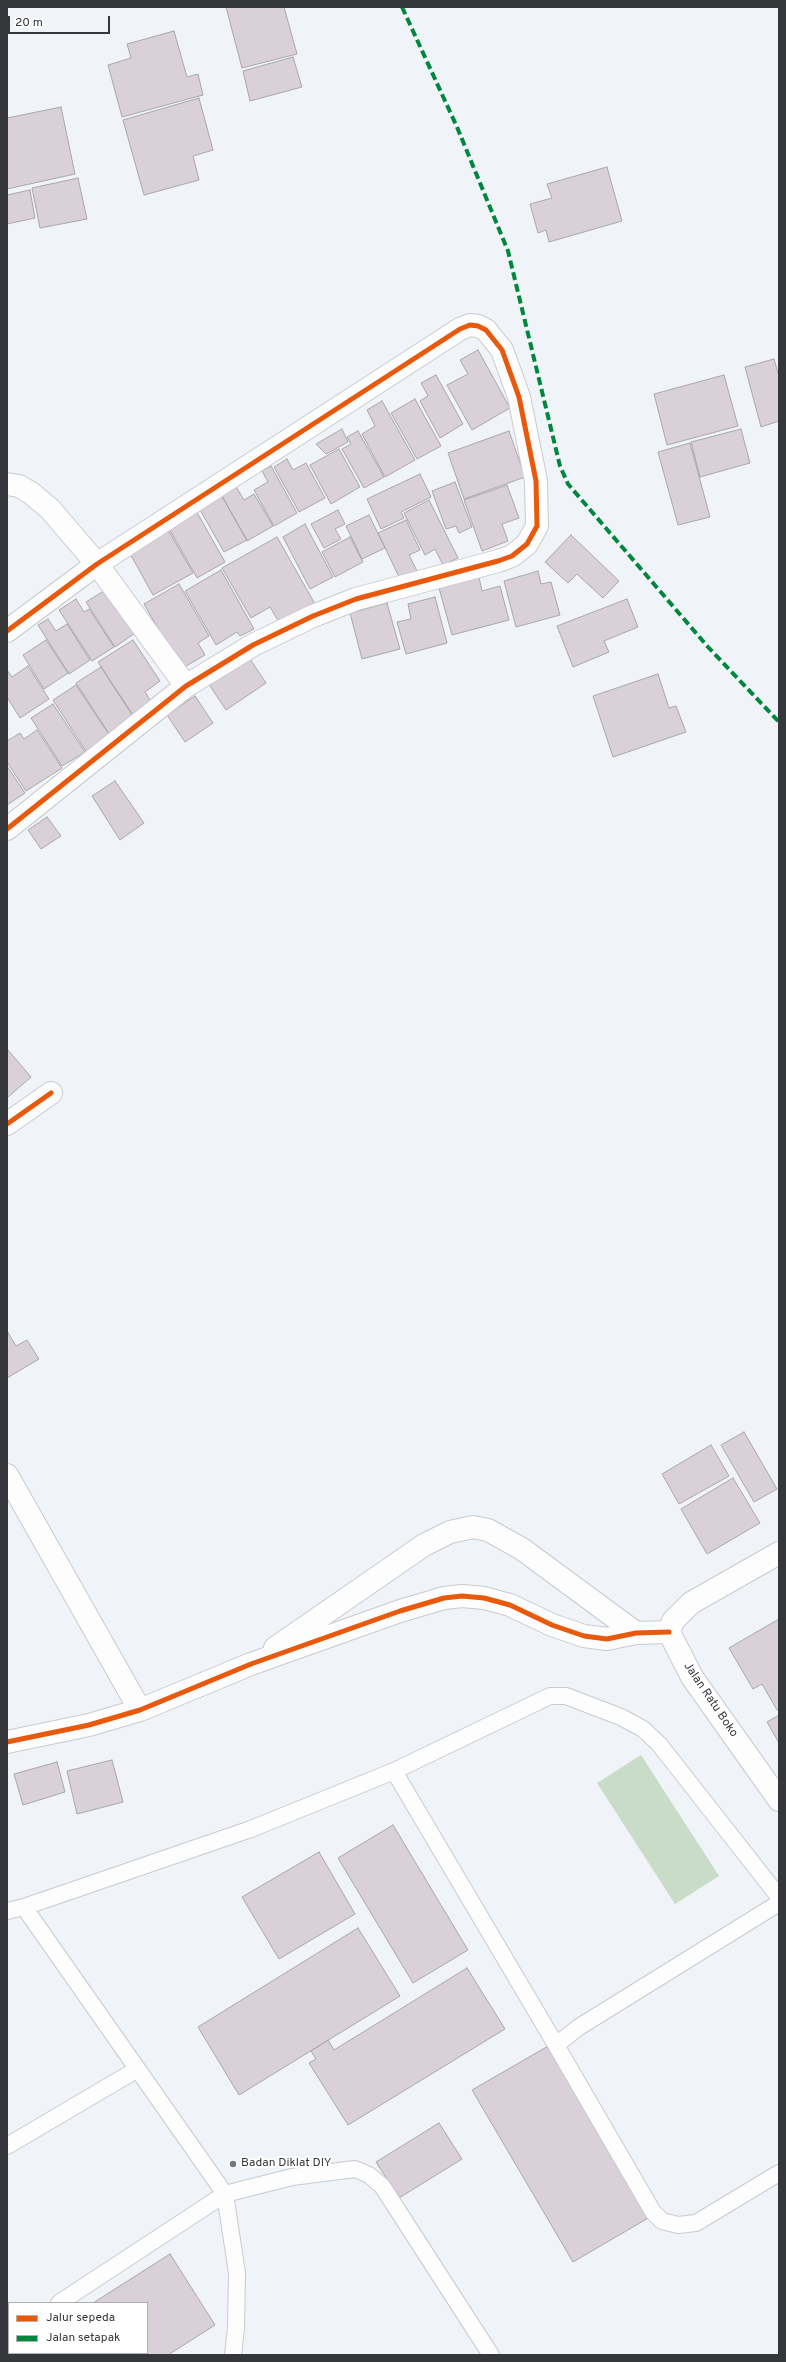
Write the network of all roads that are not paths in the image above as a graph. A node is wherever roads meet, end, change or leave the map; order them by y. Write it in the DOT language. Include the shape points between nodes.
graph roads {
  1 [pos="7,484"];
  2 [pos="97,564"];
  3 [pos="7,631"];
  4 [pos="186,686"];
  5 [pos="7,829"];
  6 [pos="51,1093"];
  7 [pos="7,1124"];
  8 [pos="7,1475"];
  9 [pos="779,1553"];
  10 [pos="669,1632"];
  11 [pos="636,1633"];
  12 [pos="251,1664"];
  13 [pos="140,1710"];
  14 [pos="7,1742"];
  15 [pos="394,1771"];
  16 [pos="779,1800"];
  17 [pos="779,1897"];
  18 [pos="779,1903"];
  19 [pos="24,1907"];
  20 [pos="7,1911"];
  21 [pos="556,2045"];
  22 [pos="136,2070"];
  23 [pos="7,2146"];
  24 [pos="779,2173"];
  25 [pos="225,2194"];
  26 [pos="61,2302"];
  27 [pos="233,2355"];
  28 [pos="491,2355"];
  1 -- 2 [label="street" via="19,486 50,509"];
  2 -- 3 [label="street"];
  2 -- 4 [label="street"];
  2 -- 4 [label="street" via="460,329 470,325 482,328 502,350 519,397 536,482 537,526 527,544 512,556 498,562 356,599 313,616 253,645"];
  4 -- 5 [label="street"];
  6 -- 7 [label="street"];
  8 -- 13 [label="street"];
  9 -- 10 [label="street" via="691,1603 673,1621"];
  10 -- 11 [label="street"];
  10 -- 16 [label="street, Jalan Ratu Boko" via="692,1677"];
  11 -- 12 [label="street" via="607,1639 584,1636 552,1625 510,1605 484,1598 462,1596 444,1598 400,1611"];
  11 -- 12 [label="street" via="522,1549 488,1530 473,1527 450,1532 424,1545"];
  12 -- 13 [label="street"];
  13 -- 14 [label="street" via="89,1725"];
  15 -- 17 [label="lane" via="550,1696 566,1696 621,1717 643,1729"];
  15 -- 19 [label="lane" via="251,1830"];
  15 -- 21 [label="lane"];
  18 -- 21 [label="lane" via="579,2027"];
  19 -- 20 [label="lane"];
  19 -- 22 [label="lane"];
  21 -- 24 [label="lane" via="653,2212 662,2221 678,2226 696,2223"];
  22 -- 23 [label="lane"];
  22 -- 25 [label="lane"];
  25 -- 26 [label="lane"];
  25 -- 27 [label="lane" via="238,2273"];
  25 -- 28 [label="lane" via="292,2177 355,2169 369,2175 382,2186"];
}
